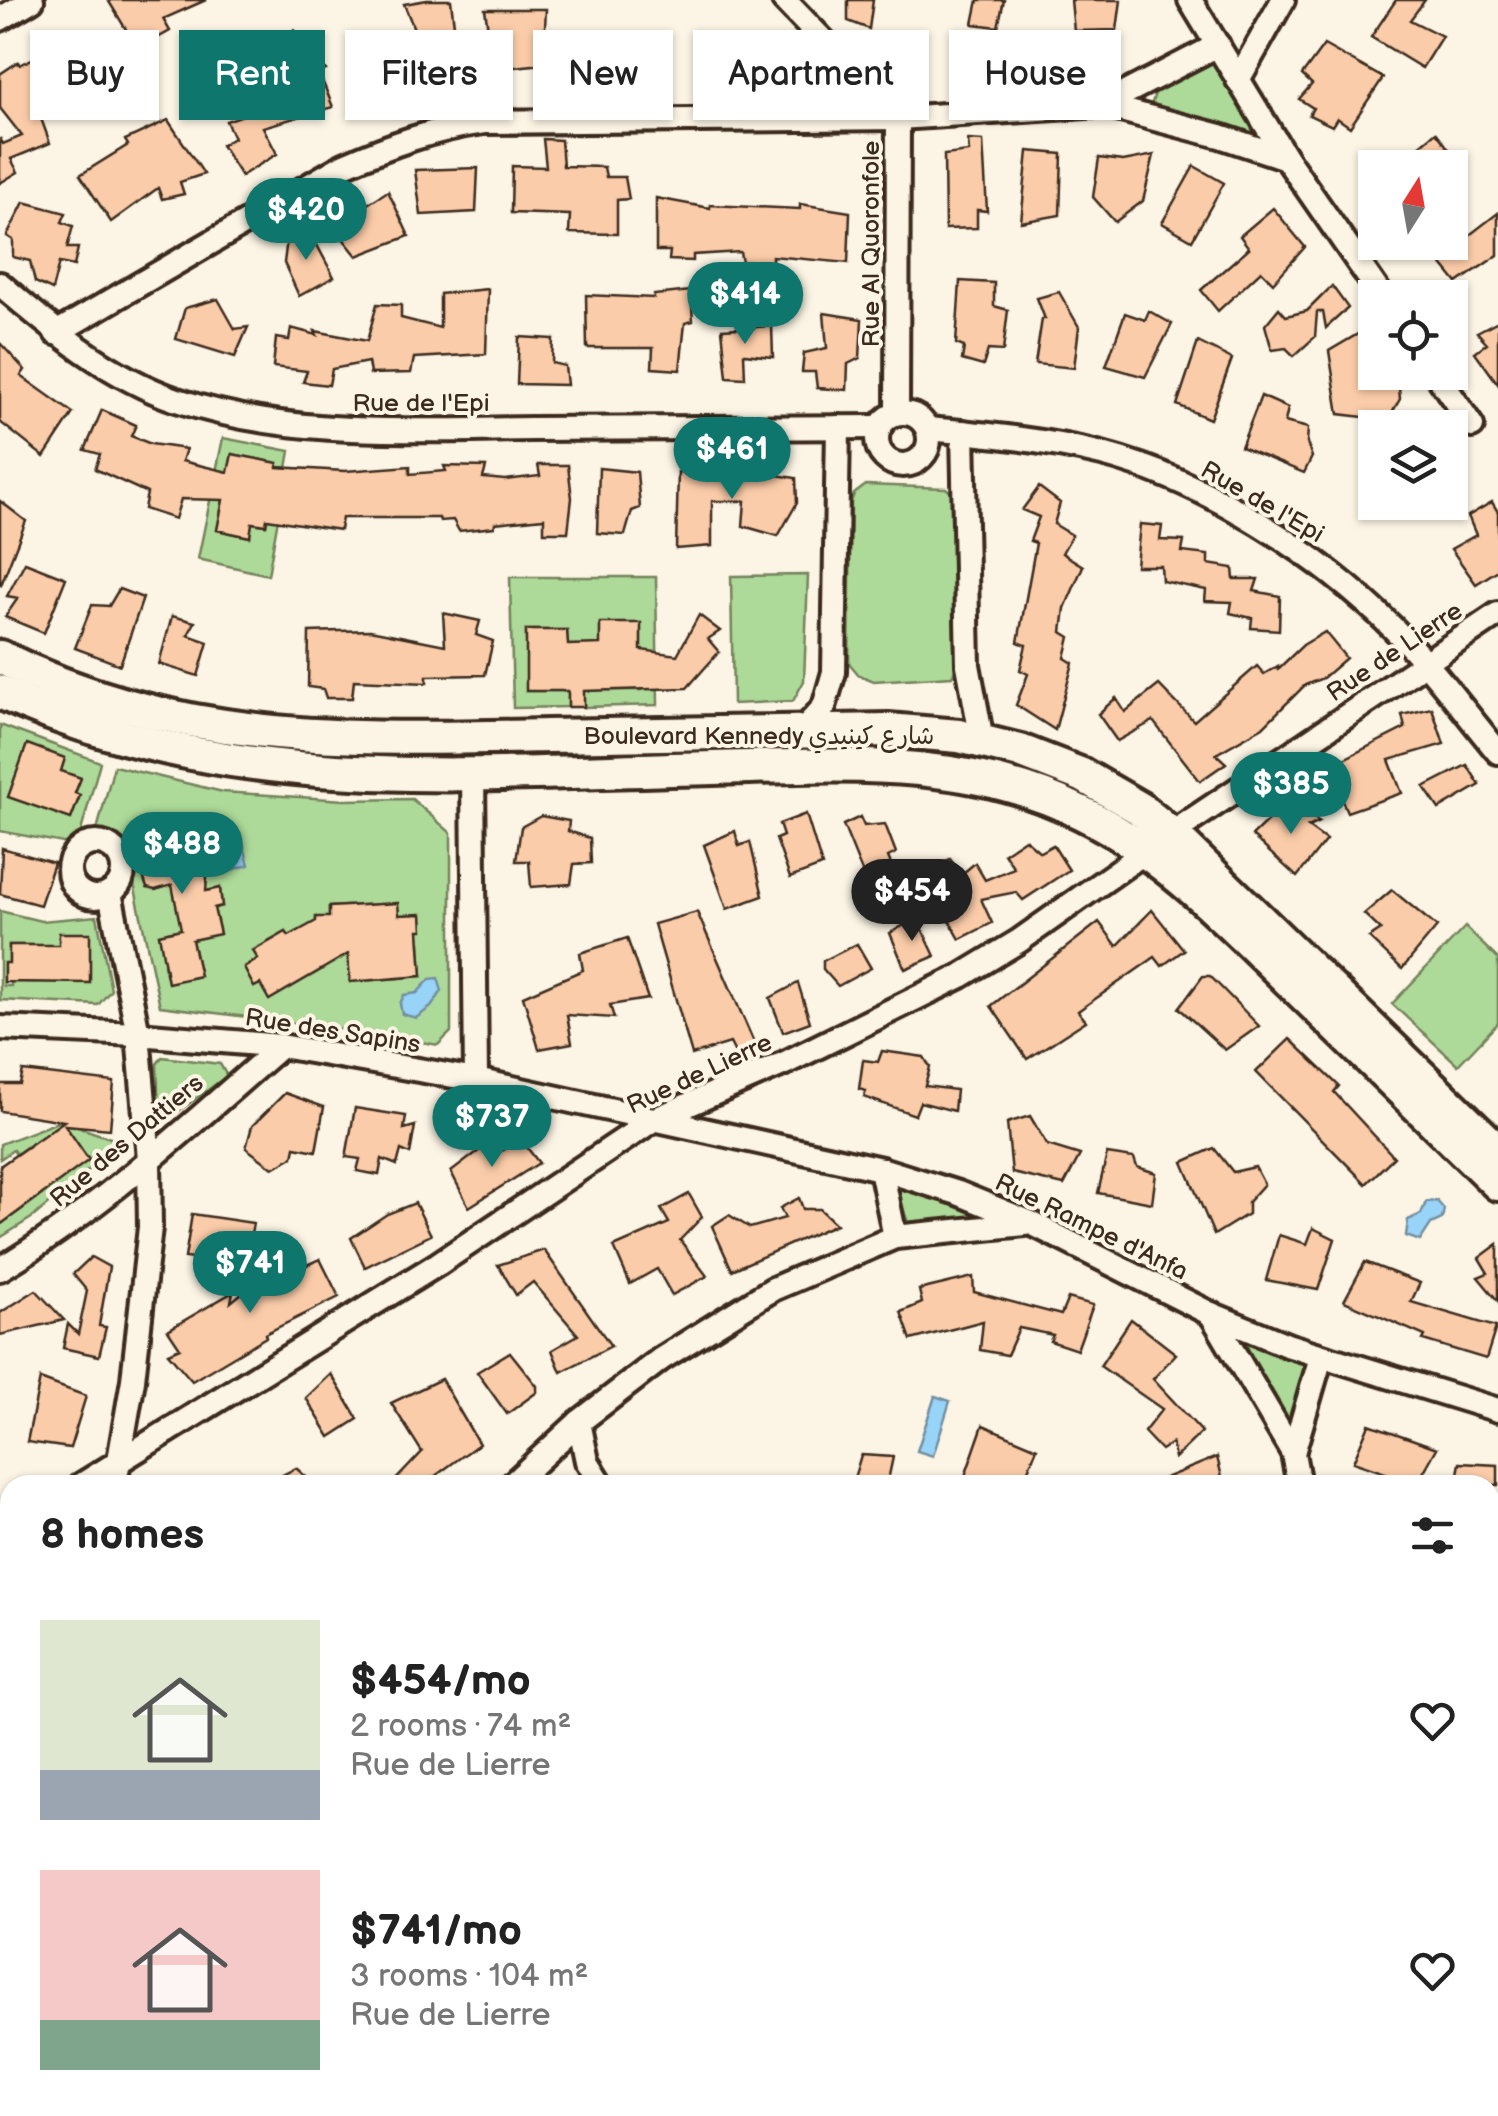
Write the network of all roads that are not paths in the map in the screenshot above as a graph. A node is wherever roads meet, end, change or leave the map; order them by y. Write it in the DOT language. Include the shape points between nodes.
graph roads {
  1 [pos="32,0"];
  2 [pos="784,0"];
  3 [pos="1190,0"];
  4 [pos="1283,0"];
  5 [pos="0,19"];
  6 [pos="813,30"];
  7 [pos="1218,46"];
  8 [pos="1238,80"];
  9 [pos="1121,96"];
  10 [pos="1121,111"];
  11 [pos="693,120"];
  12 [pos="898,120"];
  13 [pos="1286,158"];
  14 [pos="1371,280"];
  15 [pos="0,284"];
  16 [pos="56,333"];
  17 [pos="1447,390"];
  18 [pos="889,420"];
  19 [pos="1472,426"];
  20 [pos="838,427"];
  21 [pos="928,430"];
  22 [pos="963,432"];
  23 [pos="1498,614"];
  24 [pos="0,657"];
  25 [pos="1424,664"];
  26 [pos="0,692"];
  27 [pos="802,731"];
  28 [pos="982,740"];
  29 [pos="1498,752"];
  30 [pos="474,772"];
  31 [pos="1158,843"];
  32 [pos="110,893"];
  33 [pos="0,1028"];
  34 [pos="138,1034"];
  35 [pos="280,1046"];
  36 [pos="476,1080"];
  37 [pos="654,1120"];
  38 [pos="1498,1151"];
  39 [pos="149,1159"];
  40 [pos="880,1169"];
  41 [pos="1498,1184"];
  42 [pos="1030,1223"];
  43 [pos="896,1237"];
  44 [pos="0,1269"];
  45 [pos="1211,1314"];
  46 [pos="1321,1357"];
  47 [pos="1498,1410"];
  48 [pos="579,1422"];
  49 [pos="1293,1453"];
  50 [pos="116,1474"];
  51 [pos="522,1475"];
  52 [pos="595,1475"];
  53 [pos="1297,1475"];
  1 -- 5 [label="street"];
  2 -- 6 [label="street, Rue Al Quoronfole"];
  3 -- 7 [label="street"];
  4 -- 8 [label="street"];
  7 -- 8 [label="street"];
  7 -- 9 [label="street"];
  8 -- 13 [label="street"];
  10 -- 13 [label="street"];
  11 -- 16 [label="street" via="524,121 444,128 393,144 344,165"];
  12 -- 18 [label="street, Rue Al Quoronfole"];
  13 -- 14 [label="street"];
  15 -- 16 [label="street, Rue de l'Epi"];
  16 -- 20 [label="street, Rue de l'Epi" via="124,377 176,400 311,427"];
  17 -- 19 [label="street"];
  18 -- 20 [label="street, Rue de l'Epi"];
  18 -- 21 [label="street" via="916,416"];
  18 -- 21 [label="street" via="878,449 899,466 924,456"];
  20 -- 27 [label="street" via="834,672 824,708"];
  21 -- 22 [label="street, Rue de l'Epi"];
  22 -- 25 [label="street, Rue de l'Epi" via="1102,454 1194,490 1344,584"];
  22 -- 28 [label="street" via="968,665"];
  23 -- 25 [label="street, Rue de Lierre"];
  24 -- 27 [label="main road, Boulevard Kennedy شارع كينيدي" via="138,708 272,734 370,740"];
  25 -- 29 [label="street, Rue de l'Epi"];
  25 -- 31 [label="street, Rue de Lierre"];
  26 -- 30 [label="main road, Boulevard Kennedy شارع كينيدي" via="92,729 224,761 302,770"];
  27 -- 28 [label="main road, Boulevard Kennedy شارع كينيدي" via="912,731"];
  28 -- 31 [label="main road, Boulevard Kennedy شارع كينيدي" via="1082,775 1139,808"];
  30 -- 31 [label="main road, Boulevard Kennedy شارع كينيدي" via="858,765 936,770 982,776 1060,802 1120,834"];
  30 -- 36 [label="street"];
  31 -- 37 [label="street, Rue de Lierre" via="961,976"];
  31 -- 38 [label="main road, Boulevard Kennedy شارع كينيدي"];
  31 -- 41 [label="main road, Boulevard Kennedy شارع كينيدي" via="1194,888"];
  32 -- 34 [label="street"];
  33 -- 34 [label="street, Rue des Sapins"];
  34 -- 35 [label="street, Rue des Sapins"];
  34 -- 39 [label="street"];
  35 -- 36 [label="street, Rue des Sapins"];
  35 -- 39 [label="street, Rue des Dattiers"];
  36 -- 37 [label="street, Rue des Sapins"];
  37 -- 40 [label="street, Rue Rampe d'Anfa"];
  37 -- 50 [label="street, Rue de Lierre"];
  39 -- 44 [label="street, Rue des Dattiers" via="52,1237"];
  39 -- 50 [label="street" via="144,1288"];
  40 -- 42 [label="street, Rue Rampe d'Anfa"];
  40 -- 43 [label="street"];
  42 -- 43 [label="street"];
  42 -- 45 [label="street, Rue Rampe d'Anfa"];
  43 -- 48 [label="street" via="748,1302 660,1358"];
  45 -- 46 [label="street, Rue Rampe d'Anfa"];
  45 -- 49 [label="street"];
  46 -- 47 [label="street, Rue Rampe d'Anfa"];
  46 -- 49 [label="street"];
  48 -- 51 [label="street"];
  48 -- 52 [label="street"];
  49 -- 53 [label="street"];
}
